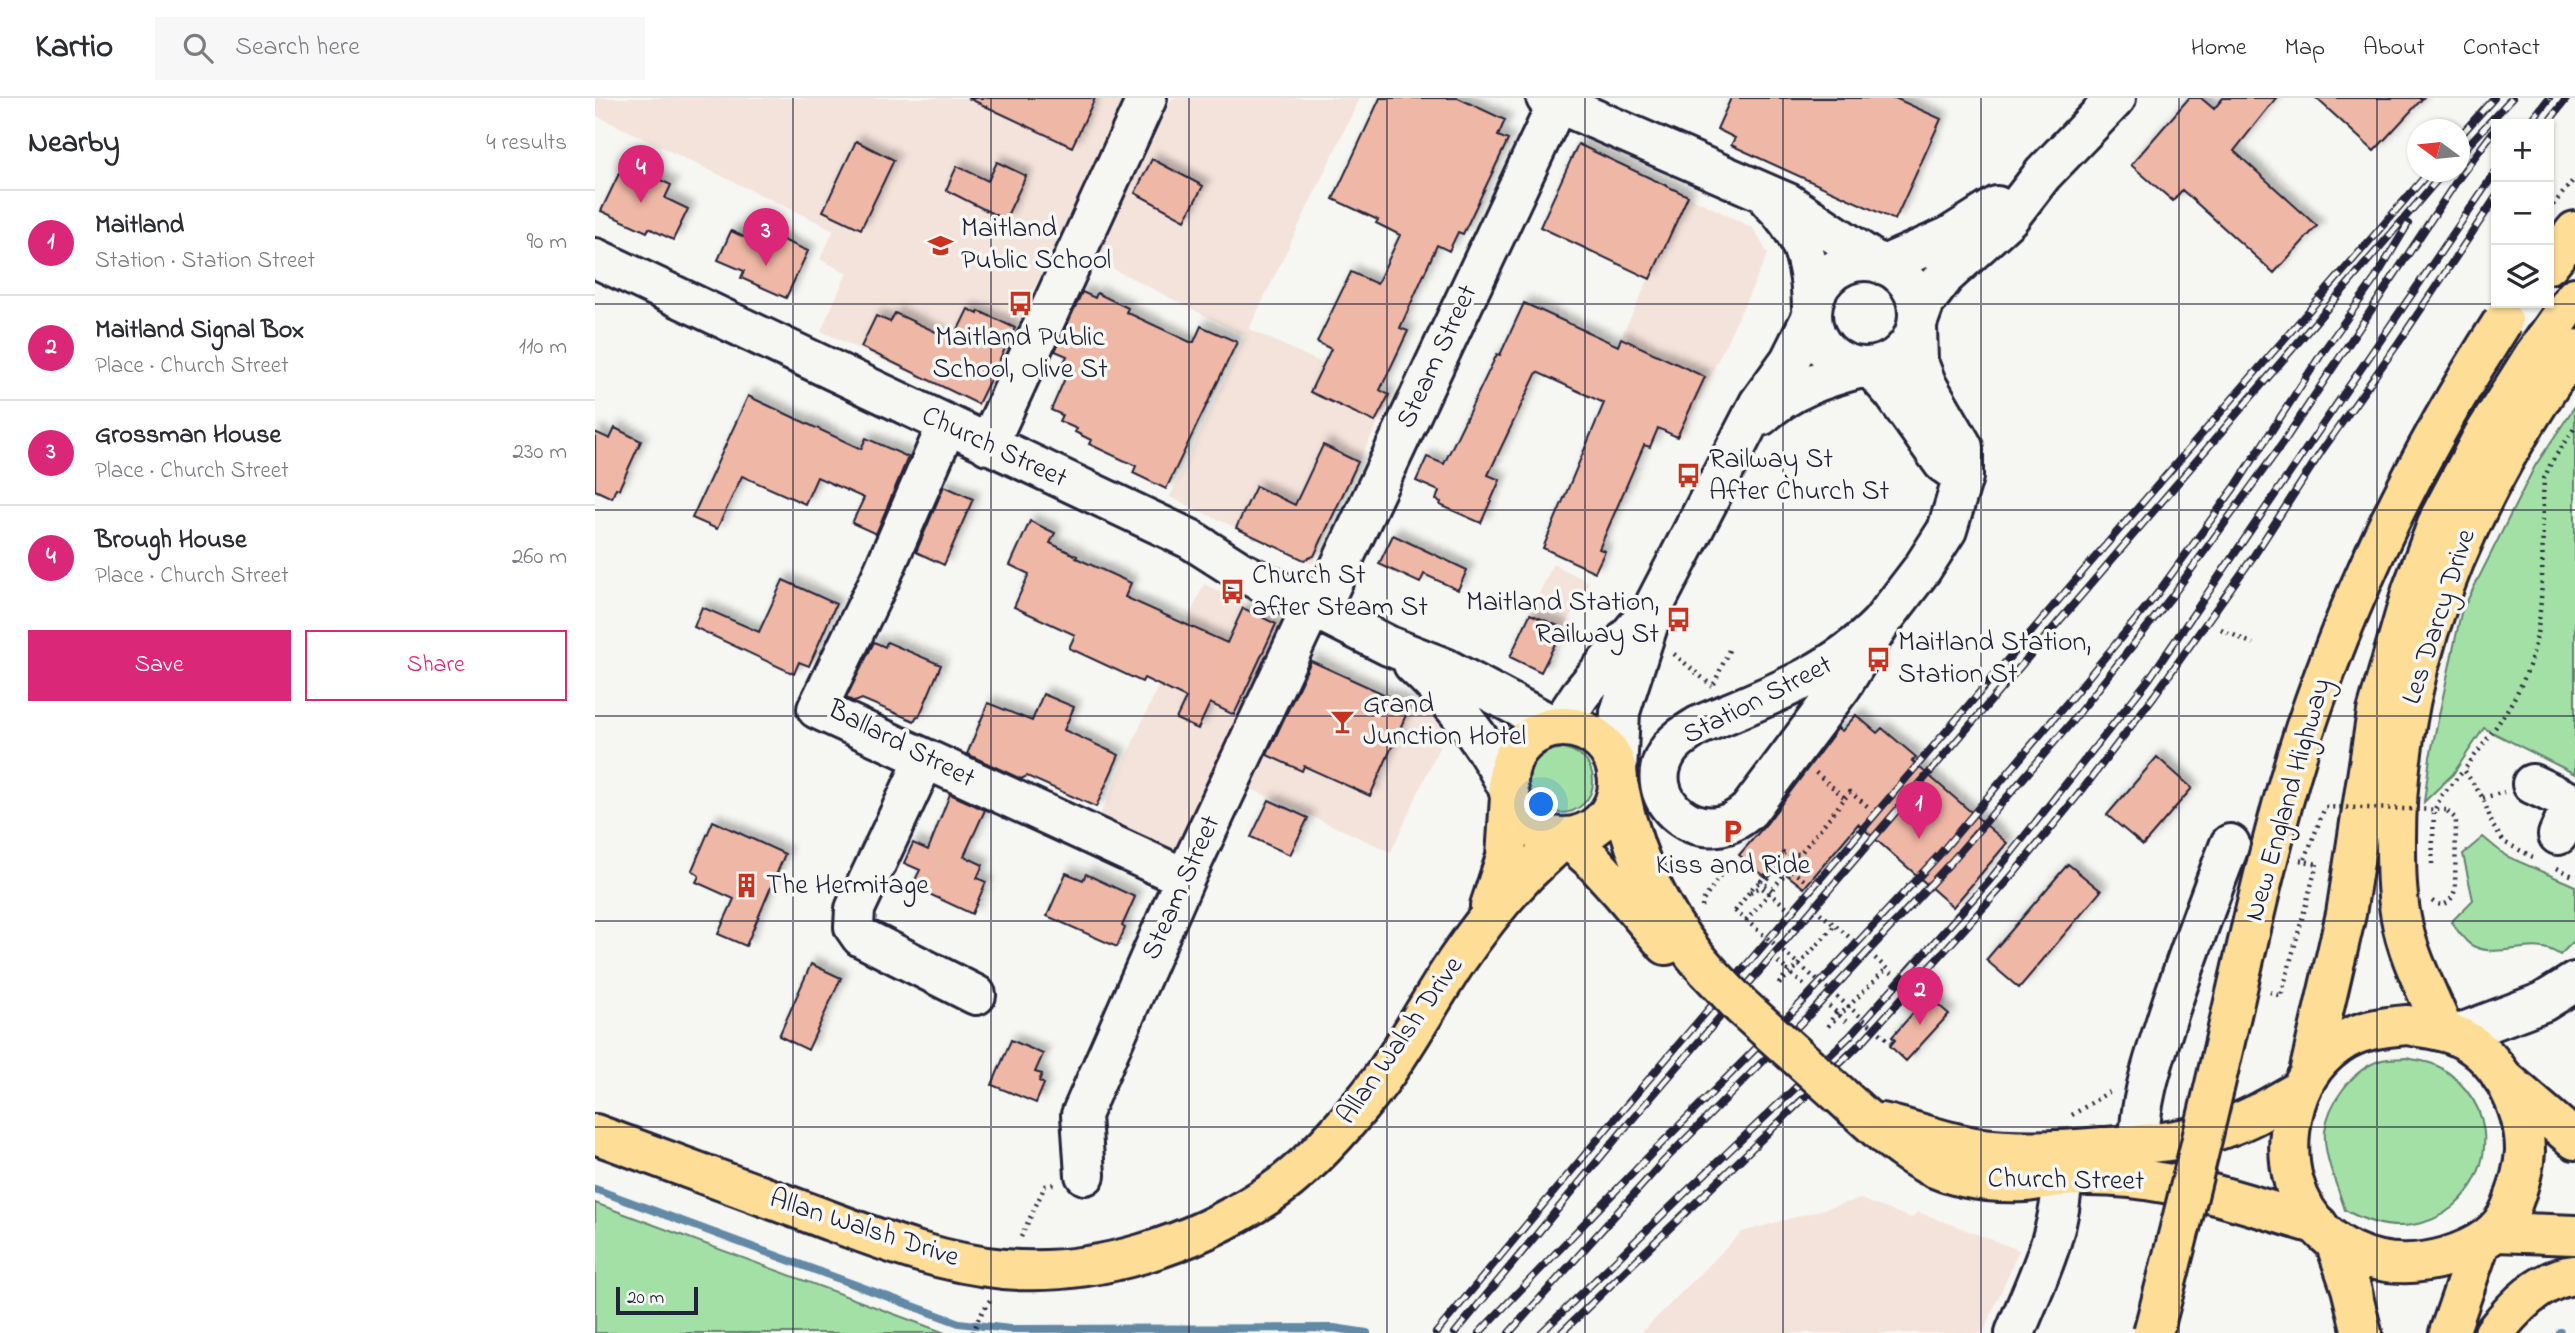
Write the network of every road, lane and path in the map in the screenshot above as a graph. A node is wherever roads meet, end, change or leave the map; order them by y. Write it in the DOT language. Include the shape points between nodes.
graph roads {
  1 [pos="1147,98"];
  2 [pos="2116,98"];
  3 [pos="1552,101"];
  4 [pos="2043,174"];
  5 [pos="2575,178"];
  6 [pos="1751,187"];
  7 [pos="2554,205"];
  8 [pos="2575,231"];
  9 [pos="595,258"];
  10 [pos="2554,258"];
  11 [pos="1881,264"];
  12 [pos="2575,297"];
  13 [pos="1812,312"];
  14 [pos="2510,312"];
  15 [pos="1917,323"];
  16 [pos="2575,349"];
  17 [pos="1866,367"];
  18 [pos="947,425"];
  19 [pos="2575,427"];
  20 [pos="988,445"];
  21 [pos="1734,453"];
  22 [pos="1963,477"];
  23 [pos="1655,604"];
  24 [pos="1315,609"];
  25 [pos="1880,624"];
  26 [pos="2221,629"];
  27 [pos="2253,644"];
  28 [pos="1389,646"];
  29 [pos="1729,650"];
  30 [pos="1713,686"];
  31 [pos="1558,727"];
  32 [pos="925,759"];
  33 [pos="2464,770"];
  34 [pos="1617,779"];
  35 [pos="2532,784"];
  36 [pos="1509,793"];
  37 [pos="1845,798"];
  38 [pos="1871,809"];
  39 [pos="2559,833"];
  40 [pos="1565,837"];
  41 [pos="2230,844"];
  42 [pos="1730,864"];
  43 [pos="2317,864"];
  44 [pos="2302,865"];
  45 [pos="2431,877"];
  46 [pos="2575,877"];
  47 [pos="1185,878"];
  48 [pos="1761,881"];
  49 [pos="1808,883"];
  50 [pos="1750,891"];
  51 [pos="2430,891"];
  52 [pos="1787,908"];
  53 [pos="1701,912"];
  54 [pos="1820,913"];
  55 [pos="1746,921"];
  56 [pos="1835,925"];
  57 [pos="1854,941"];
  58 [pos="1468,945"];
  59 [pos="1875,958"];
  60 [pos="1778,962"];
  61 [pos="1799,965"];
  62 [pos="1886,968"];
  63 [pos="1787,971"];
  64 [pos="1705,973"];
  65 [pos="1895,976"];
  66 [pos="2273,981"];
  67 [pos="2575,982"];
  68 [pos="1807,988"];
  69 [pos="977,995"];
  70 [pos="1829,1006"];
  71 [pos="1848,1007"];
  72 [pos="1836,1012"];
  73 [pos="1849,1024"];
  74 [pos="2449,1034"];
  75 [pos="1892,1043"];
  76 [pos="2501,1076"];
  77 [pos="2304,1082"];
  78 [pos="1868,1121"];
  79 [pos="595,1134"];
  80 [pos="2575,1140"];
  81 [pos="2139,1145"];
  82 [pos="1085,1175"];
  83 [pos="2062,1177"];
  84 [pos="2326,1233"];
  85 [pos="2575,1236"];
  86 [pos="1021,1237"];
  87 [pos="2488,1237"];
  88 [pos="2575,1275"];
  89 [pos="996,1290"];
  90 [pos="973,1333"];
  91 [pos="2015,1333"];
  92 [pos="2153,1333"];
  93 [pos="2362,1333"];
  94 [pos="2449,1333"];
  95 [pos="2494,1333"];
  1 -- 20 [label="street"];
  2 -- 4 [label="street"];
  3 -- 6 [label="street"];
  3 -- 24 [label="street, Steam Street"];
  4 -- 11 [label="street" via="1948,237"];
  4 -- 15 [label="street" via="2009,218 1945,276 1924,302"];
  5 -- 7 [label="path"];
  6 -- 11 [label="street" via="1805,213"];
  6 -- 13 [label="street" via="1778,208 1798,237 1811,274"];
  8 -- 10 [label="main road"];
  9 -- 18 [label="street, Church Street"];
  11 -- 13 [label="street" via="1841,267 1822,284"];
  11 -- 15 [label="street" via="1906,281 1913,293"];
  12 -- 77 [label="main road" via="2483,436 2440,517 2411,590 2377,712 2346,914"];
  13 -- 17 [label="street" via="1815,331 1827,351 1846,364"];
  13 -- 21 [label="street" via="1797,348 1759,403"];
  14 -- 92 [label="main road, New England Highway, bridge" via="2449,406 2389,520 2341,631 2305,732 2247,945 2186,1212"];
  15 -- 17 [label="street" via="1905,349 1895,358"];
  15 -- 22 [label="street, Station Street" via="1918,362 1963,447"];
  16 -- 74 [label="main road, Les Darcy Drive" via="2506,454 2472,519 2420,656 2405,726 2396,802 2396,884 2406,941"];
  17 -- 21 [label="street" via="1808,385 1774,404"];
  17 -- 22 [label="street" via="1894,394 1943,463"];
  18 -- 20 [label="street, Church Street"];
  18 -- 32 [label="street, Ballard Street" via="817,709"];
  19 -- 33 [label="path" via="2545,479 2538,626 2529,666 2510,704"];
  20 -- 24 [label="street, Church Street" via="1190,539"];
  21 -- 23 [label="street"];
  22 -- 25 [label="street, Station Street" via="1947,530"];
  23 -- 31 [label="street"];
  23 -- 34 [label="street" via="1620,712"];
  24 -- 28 [label="street, Church Street"];
  24 -- 47 [label="street, Steam Street"];
  25 -- 25 [label="street, Station Street" via="1842,686 1739,820 1705,828 1676,814 1662,790 1661,777 1668,750 1681,737 1818,673 1860,645"];
  26 -- 27 [label="path"];
  28 -- 31 [label="street, Church Street" via="1445,668"];
  28 -- 36 [label="street, Church Street" via="1439,690 1494,760"];
  29 -- 30 [label="path"];
  31 -- 34 [label="main road" via="1592,735 1608,751"];
  31 -- 36 [label="main road" via="1536,734 1520,748 1510,767"];
  32 -- 47 [label="street, Ballard Street"];
  32 -- 69 [label="street" via="855,909 853,927 861,937"];
  33 -- 39 [label="path" via="2504,842"];
  33 -- 45 [label="path" via="2434,811"];
  34 -- 40 [label="main road" via="1612,807 1598,825"];
  34 -- 64 [label="main road, Church Street" via="1636,847 1681,937"];
  35 -- 39 [label="street"];
  36 -- 40 [label="main road" via="1514,808 1530,827"];
  36 -- 58 [label="main road, Allan Walsh Drive" via="1503,872"];
  37 -- 38 [label="path" via="1850,792"];
  39 -- 46 [label="path"];
  40 -- 58 [label="main road, Allan Walsh Drive" via="1527,873"];
  40 -- 64 [label="main road, Church Street" via="1622,893 1658,937"];
  41 -- 81 [label="street" via="2149,1076"];
  42 -- 53 [label="path" via="1703,901"];
  43 -- 66 [label="path, bridge" via="2281,996 2270,993"];
  44 -- 51 [label="path, bridge" via="2325,807 2446,810 2456,819 2455,890 2445,905 2432,901"];
  47 -- 82 [label="street, Steam Street" via="1081,1115"];
  48 -- 50 [label="path"];
  49 -- 55 [label="path" via="1789,869"];
  50 -- 52 [label="path" via="1761,887"];
  50 -- 55 [label="path, bridge" via="1735,911"];
  54 -- 56 [label="path"];
  55 -- 61 [label="path, bridge"];
  56 -- 57 [label="path"];
  56 -- 61 [label="path"];
  58 -- 79 [label="main road, Allan Walsh Drive" via="1364,1102 1322,1149 1269,1194 1222,1221 1136,1255 1045,1269 1006,1269 930,1257"];
  59 -- 62 [label="path"];
  60 -- 63 [label="path"];
  61 -- 63 [label="path, bridge" via="1779,984"];
  61 -- 71 [label="path, bridge"];
  62 -- 65 [label="path"];
  62 -- 71 [label="path"];
  63 -- 68 [label="path"];
  64 -- 78 [label="main road, Church Street, bridge"];
  67 -- 74 [label="street" via="2543,1002"];
  70 -- 72 [label="path"];
  71 -- 72 [label="path, bridge" via="1828,1026"];
  71 -- 75 [label="path, bridge"];
  72 -- 73 [label="path"];
  74 -- 76 [label="main road" via="2487,1058"];
  74 -- 77 [label="main road" via="2407,1025 2380,1027 2339,1043"];
  76 -- 80 [label="main road"];
  76 -- 87 [label="main road" via="2515,1101 2525,1152 2508,1215"];
  77 -- 81 [label="main road, Church Street" via="2260,1113 2226,1128 2189,1139"];
  77 -- 84 [label="main road" via="2289,1132 2289,1160 2295,1189"];
  78 -- 81 [label="main road, Church Street" via="2001,1149 2046,1152"];
  78 -- 83 [label="main road, Church Street" via="1895,1146 1937,1170 1982,1181"];
  82 -- 86 [label="path" via="1045,1186"];
  83 -- 84 [label="main road, Church Street" via="2132,1178 2212,1193"];
  83 -- 91 [label="street" via="2054,1233"];
  84 -- 87 [label="main road" via="2354,1254 2402,1264 2455,1254"];
  84 -- 93 [label="main road" via="2351,1288"];
  85 -- 87 [label="main road"];
  87 -- 94 [label="main road"];
  88 -- 95 [label="main road" via="2524,1299"];
  89 -- 90 [label="path"];
}
